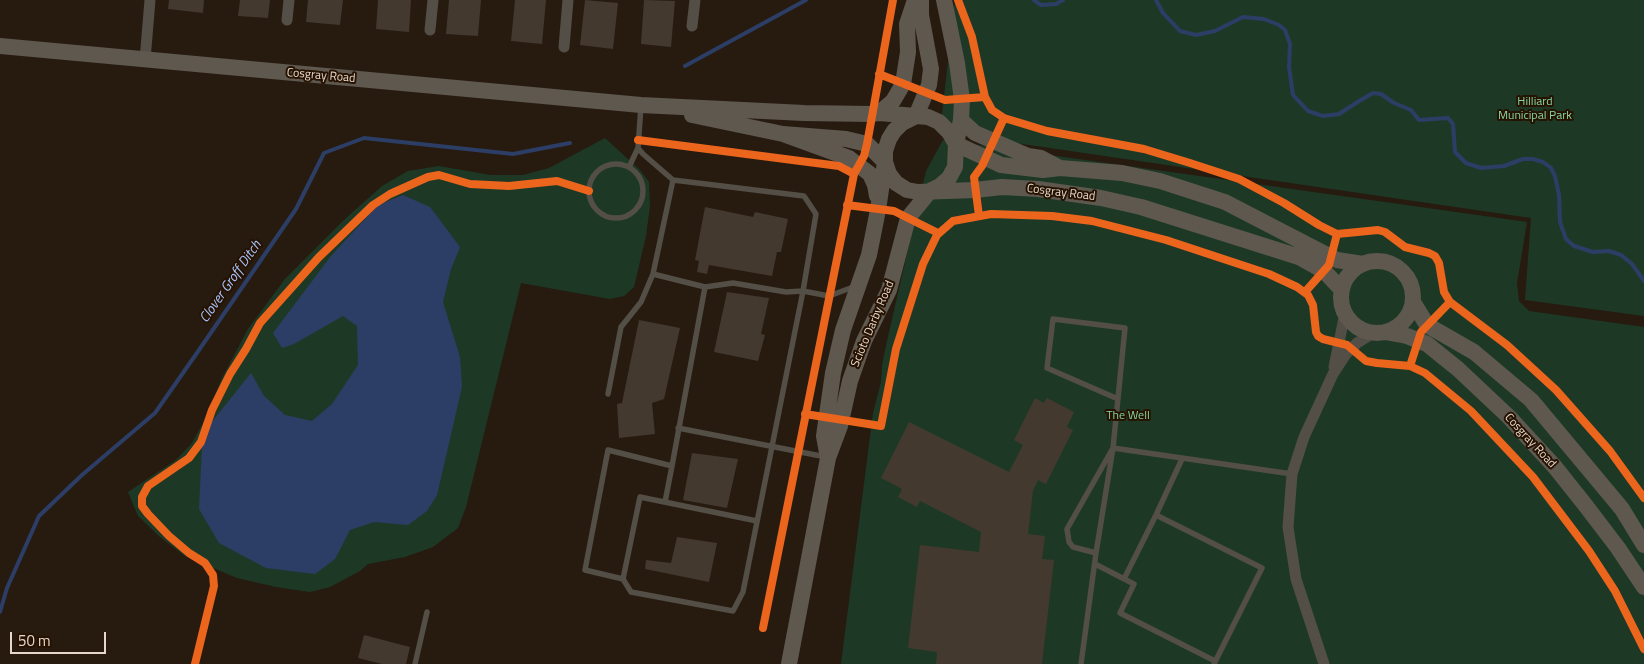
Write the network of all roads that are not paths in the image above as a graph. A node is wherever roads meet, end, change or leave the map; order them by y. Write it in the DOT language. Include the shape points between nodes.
graph roads {
  1 [pos="150,0"];
  2 [pos="288,0"];
  3 [pos="433,0"];
  4 [pos="568,0"];
  5 [pos="695,0"];
  6 [pos="915,0"];
  7 [pos="921,0"];
  8 [pos="944,0"];
  9 [pos="287,20"];
  10 [pos="692,26"];
  11 [pos="430,30"];
  12 [pos="0,46"];
  13 [pos="564,47"];
  14 [pos="145,60"];
  15 [pos="641,105"];
  16 [pos="879,113"];
  17 [pos="916,116"];
  18 [pos="961,120"];
  19 [pos="783,134"];
  20 [pos="956,144"];
  21 [pos="638,148"];
  22 [pos="885,162"];
  23 [pos="629,167"];
  24 [pos="1060,168"];
  25 [pos="673,180"];
  26 [pos="930,191"];
  27 [pos="878,210"];
  28 [pos="1363,264"];
  29 [pos="654,274"];
  30 [pos="858,285"];
  31 [pos="705,287"];
  32 [pos="1342,290"];
  33 [pos="803,291"];
  34 [pos="1413,302"];
  35 [pos="1346,313"];
  36 [pos="1379,332"];
  37 [pos="1333,374"];
  38 [pos="608,394"];
  39 [pos="1118,399"];
  40 [pos="678,428"];
  41 [pos="771,445"];
  42 [pos="1113,448"];
  43 [pos="828,458"];
  44 [pos="1182,459"];
  45 [pos="672,466"];
  46 [pos="1292,474"];
  47 [pos="665,502"];
  48 [pos="1156,515"];
  49 [pos="757,521"];
  50 [pos="1644,545"];
  51 [pos="1096,553"];
  52 [pos="1095,564"];
  53 [pos="1124,578"];
  54 [pos="623,579"];
  55 [pos="1644,587"];
  56 [pos="427,612"];
  57 [pos="1214,662"];
  58 [pos="414,664"];
  59 [pos="789,664"];
  60 [pos="1081,664"];
  61 [pos="1324,664"];
  1 -- 14 [label="street"];
  2 -- 9 [label="street"];
  3 -- 11 [label="street"];
  4 -- 13 [label="street"];
  5 -- 10 [label="street"];
  6 -- 16 [label="main road" via="907,24 908,52 903,84 894,101"];
  7 -- 17 [label="main road" via="931,69 930,85"];
  8 -- 18 [label="main road, Scioto Darby Road" via="957,63"];
  12 -- 14 [label="main road, Cosgray Road"];
  14 -- 15 [label="main road, Cosgray Road"];
  15 -- 16 [label="main road, Cosgray Road"];
  15 -- 19 [label="main road, Cosgray Road"];
  15 -- 21 [label="lane"];
  16 -- 17 [label="main road, Cosgray Road"];
  17 -- 20 [label="main road, Cosgray Road" via="939,122"];
  17 -- 22 [label="main road, Scioto Darby Road" via="894,131 885,151"];
  18 -- 20 [label="main road, Scioto Darby Road"];
  18 -- 24 [label="main road, Cosgray Road" via="975,133"];
  19 -- 22 [label="main road, Cosgray Road" via="867,144"];
  19 -- 27 [label="main road, Cosgray Road" via="859,164 870,174 875,185"];
  20 -- 24 [label="main road, Cosgray Road" via="1001,165 1042,170"];
  20 -- 26 [label="main road, Scioto Darby Road" via="955,168 949,178"];
  21 -- 23 [label="lane"];
  21 -- 25 [label="lane"];
  22 -- 26 [label="main road, Cosgray Road" via="896,183 907,190"];
  22 -- 27 [label="main road, Scioto Darby Road"];
  23 -- 23 [label="lane" via="613,164 593,176 589,191 591,201 604,215 622,217 637,207 642,199 641,180"];
  24 -- 28 [label="main road, Cosgray Road" via="1122,174 1169,184 1225,202 1337,260"];
  25 -- 29 [label="lane"];
  25 -- 33 [label="lane" via="804,196 816,214"];
  26 -- 32 [label="main road, Cosgray Road" via="1002,187 1038,189 1141,207 1299,257 1324,271"];
  26 -- 43 [label="main road, Scioto Darby Road" via="908,218 889,290 864,341"];
  27 -- 30 [label="main road, Scioto Darby Road" via="869,255"];
  28 -- 32 [label="main road" via="1346,279"];
  28 -- 34 [label="main road, Cosgray Road" via="1385,262 1403,272 1410,281"];
  29 -- 31 [label="lane"];
  29 -- 38 [label="lane" via="641,302 621,327"];
  30 -- 33 [label="lane" via="829,296"];
  30 -- 43 [label="main road, Scioto Darby Road" via="833,373 824,436"];
  31 -- 33 [label="lane" via="733,283 786,292"];
  31 -- 40 [label="lane"];
  32 -- 35 [label="main road"];
  33 -- 41 [label="lane"];
  34 -- 36 [label="main road" via="1404,321 1396,328"];
  34 -- 50 [label="main road, Cosgray Road" via="1427,325 1474,352 1531,400 1622,509"];
  35 -- 36 [label="main road, Cosgray Road" via="1352,323 1362,329"];
  35 -- 37 [label="street"];
  36 -- 37 [label="street" via="1357,343"];
  36 -- 55 [label="main road, Cosgray Road" via="1407,336 1427,344 1509,417 1586,506"];
  37 -- 46 [label="street" via="1304,437"];
  39 -- 39 [label="lane" via="1125,328 1053,319 1046,368"];
  39 -- 42 [label="lane"];
  40 -- 41 [label="lane"];
  40 -- 45 [label="lane"];
  41 -- 43 [label="lane"];
  41 -- 49 [label="lane"];
  42 -- 44 [label="lane"];
  42 -- 51 [label="lane"];
  42 -- 51 [label="lane" via="1067,529 1073,547"];
  43 -- 59 [label="main road, Scioto Darby Road"];
  44 -- 46 [label="lane"];
  44 -- 48 [label="lane"];
  45 -- 47 [label="lane"];
  45 -- 54 [label="lane" via="608,450 585,570"];
  46 -- 61 [label="street" via="1288,526 1296,579"];
  47 -- 49 [label="lane"];
  47 -- 54 [label="lane" via="640,497"];
  48 -- 53 [label="lane"];
  48 -- 57 [label="lane" via="1262,568"];
  49 -- 54 [label="lane" via="743,592 733,611 631,592"];
  51 -- 52 [label="lane"];
  52 -- 53 [label="lane"];
  52 -- 60 [label="lane"];
  53 -- 57 [label="lane" via="1134,584 1120,613"];
  56 -- 58 [label="lane"];
}
